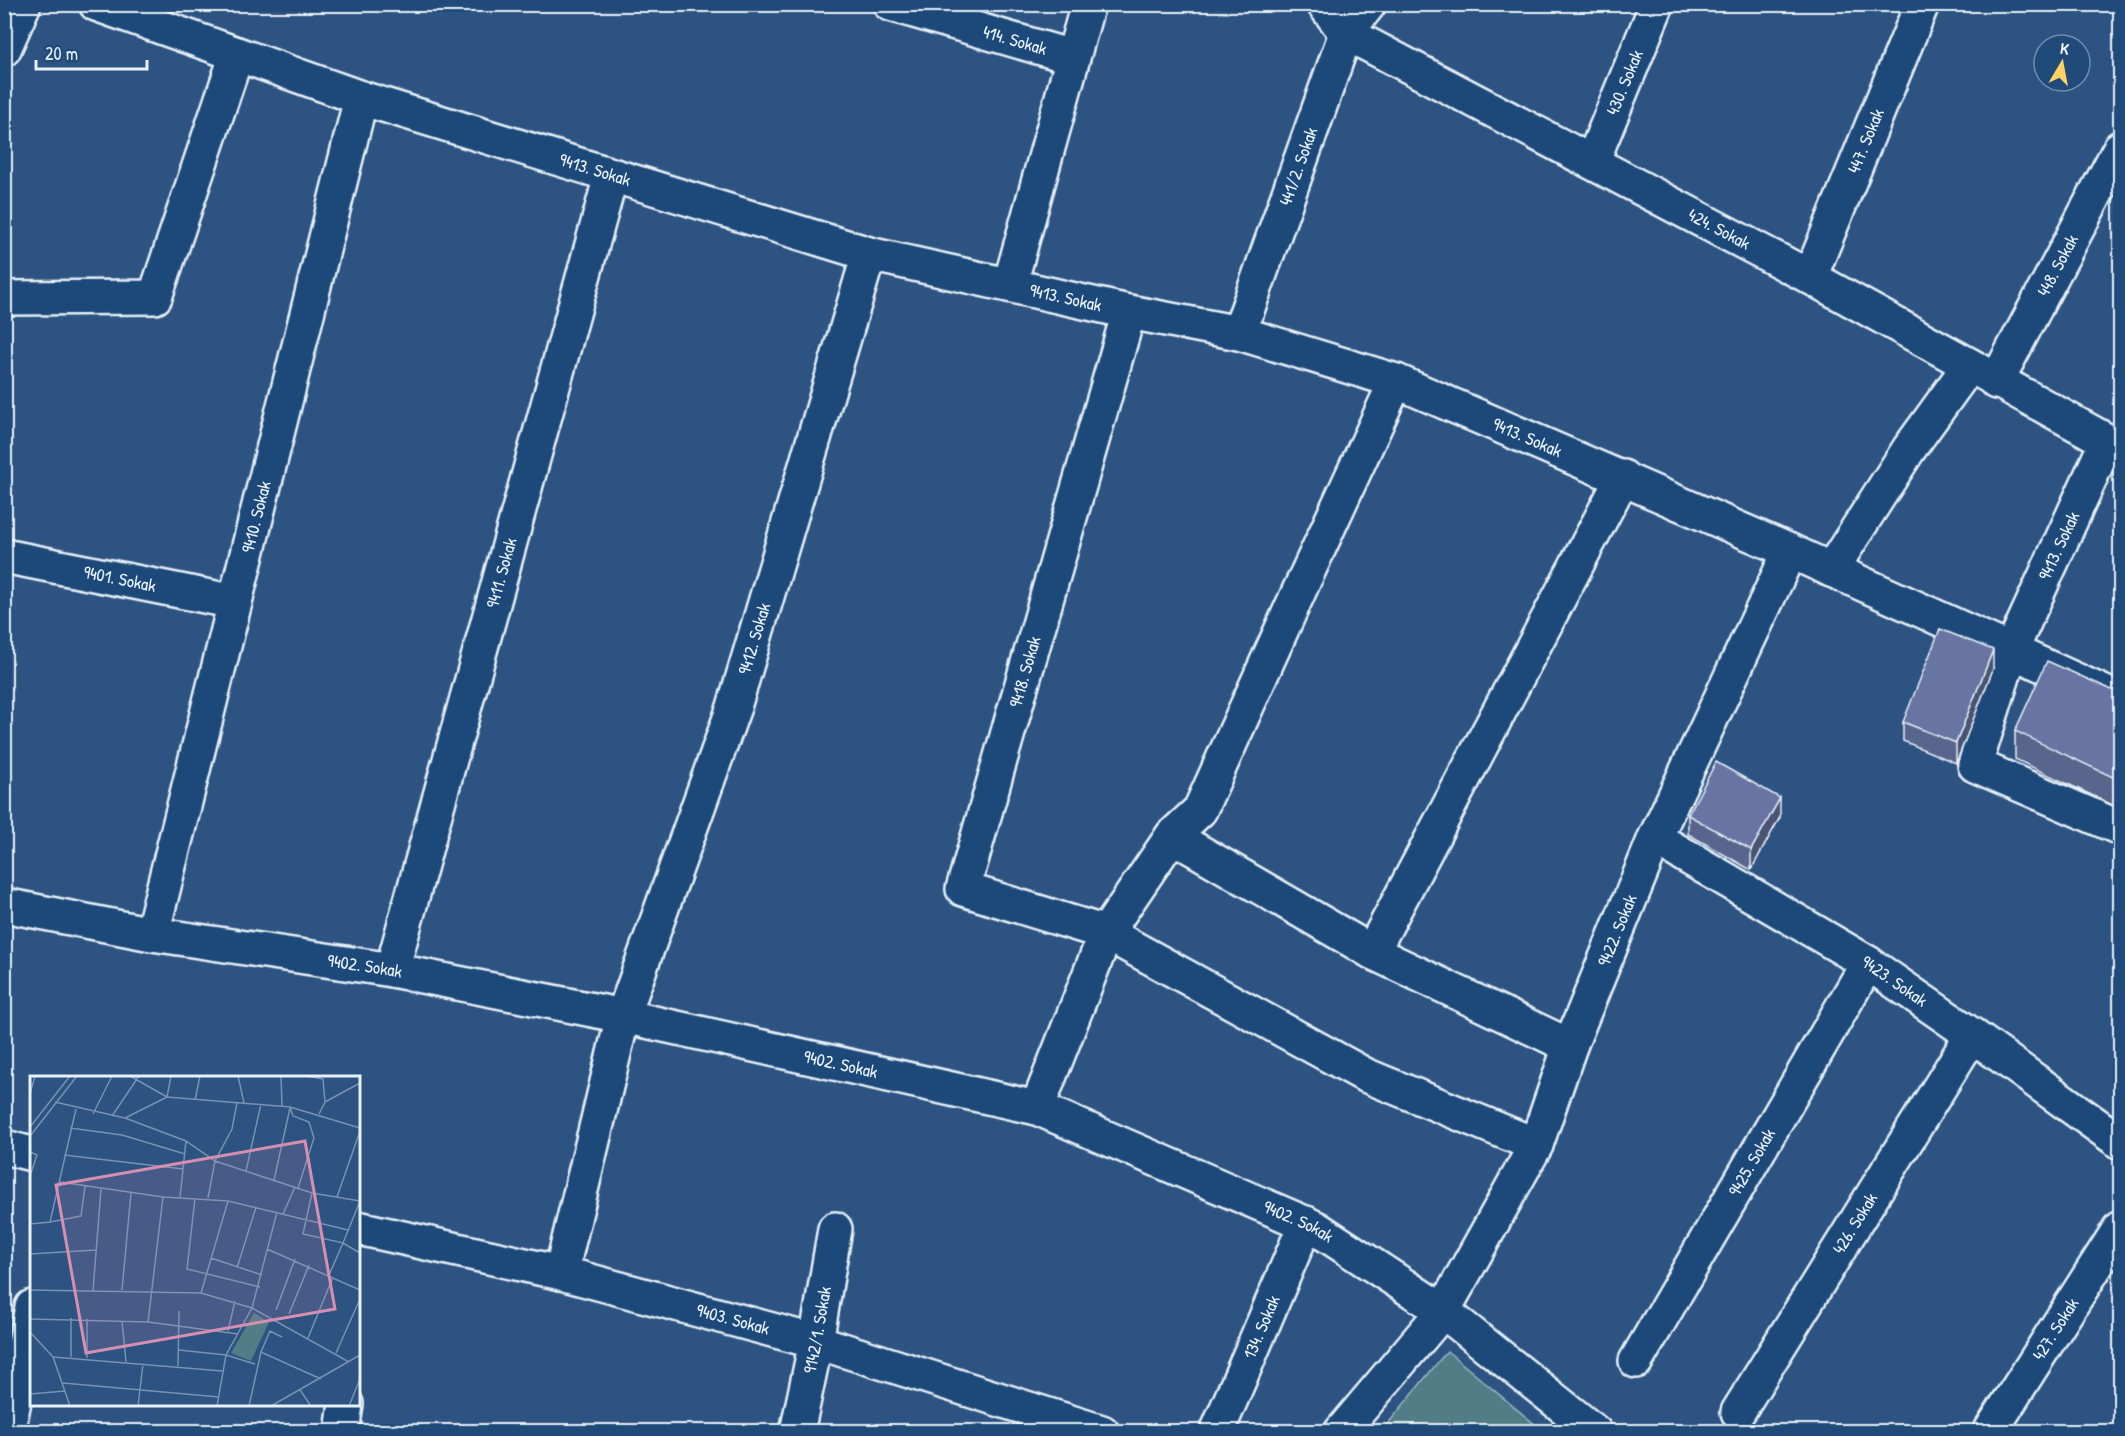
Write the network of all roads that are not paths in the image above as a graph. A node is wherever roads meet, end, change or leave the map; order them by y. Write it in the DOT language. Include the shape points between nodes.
graph roads {
  1 [pos="24,4"];
  2 [pos="96,4"];
  3 [pos="890,4"];
  4 [pos="1088,4"];
  5 [pos="1324,4"];
  6 [pos="1369,4"];
  7 [pos="1657,4"];
  8 [pos="1922,4"];
  9 [pos="1346,33"];
  10 [pos="4,49"];
  11 [pos="237,54"];
  12 [pos="1072,57"];
  13 [pos="361,98"];
  14 [pos="2121,148"];
  15 [pos="1592,162"];
  16 [pos="611,176"];
  17 [pos="869,254"];
  18 [pos="1810,277"];
  19 [pos="1010,284"];
  20 [pos="4,298"];
  21 [pos="1129,312"];
  22 [pos="1239,333"];
  23 [pos="1983,374"];
  24 [pos="1396,381"];
  25 [pos="2114,444"];
  26 [pos="1623,477"];
  27 [pos="1790,551"];
  28 [pos="4,556"];
  29 [pos="1831,570"];
  30 [pos="235,602"];
  31 [pos="2011,651"];
  32 [pos="2121,700"];
  33 [pos="2121,828"];
  34 [pos="1172,836"];
  35 [pos="1655,838"];
  36 [pos="4,905"];
  37 [pos="1106,933"];
  38 [pos="153,934"];
  39 [pos="1372,952"];
  40 [pos="1868,963"];
  41 [pos="392,970"];
  42 [pos="623,1016"];
  43 [pos="1972,1035"];
  44 [pos="1570,1046"];
  45 [pos="1037,1108"];
  46 [pos="2121,1142"];
  47 [pos="1536,1145"];
  48 [pos="4,1147"];
  49 [pos="30,1154"];
  50 [pos="1306,1223"];
  51 [pos="360,1228"];
  52 [pos="2121,1228"];
  53 [pos="835,1229"];
  54 [pos="561,1274"];
  55 [pos="1443,1311"];
  56 [pos="30,1317"];
  57 [pos="816,1342"];
  58 [pos="1636,1361"];
  59 [pos="346,1406"];
  60 [pos="1738,1412"];
  61 [pos="8,1431"];
  62 [pos="342,1431"];
  63 [pos="797,1431"];
  64 [pos="1102,1431"];
  65 [pos="1218,1431"];
  66 [pos="1341,1431"];
  67 [pos="1595,1431"];
  68 [pos="1990,1431"];
  1 -- 10 [label="street"];
  2 -- 11 [label="street, 9413. Sokak"];
  3 -- 12 [label="street, 414. Sokak"];
  4 -- 12 [label="street"];
  5 -- 9 [label="street, 424. Sokak"];
  6 -- 9 [label="street, 441/2. Sokak"];
  7 -- 15 [label="street, 430. Sokak"];
  8 -- 18 [label="street, 447. Sokak"];
  9 -- 15 [label="street, 424. Sokak"];
  9 -- 22 [label="street, 441/2. Sokak"];
  11 -- 13 [label="street, 9413. Sokak"];
  11 -- 20 [label="street" via="155,297"];
  12 -- 19 [label="street"];
  13 -- 16 [label="street, 9413. Sokak"];
  13 -- 30 [label="street, 9410. Sokak"];
  14 -- 23 [label="street, 448. Sokak"];
  15 -- 18 [label="street, 424. Sokak"];
  16 -- 17 [label="street, 9413. Sokak"];
  16 -- 41 [label="street, 9411. Sokak"];
  17 -- 19 [label="street, 9413. Sokak"];
  17 -- 42 [label="street, 9412. Sokak" via="734,707"];
  18 -- 23 [label="street, 424. Sokak"];
  19 -- 21 [label="street, 9413. Sokak"];
  21 -- 22 [label="street, 9413. Sokak"];
  21 -- 37 [label="street, 9418. Sokak" via="963,889"];
  22 -- 24 [label="street, 9413. Sokak"];
  23 -- 25 [label="street, 424. Sokak"];
  23 -- 29 [label="street, 448. Sokak" via="1909,449"];
  24 -- 26 [label="street, 9413. Sokak"];
  24 -- 34 [label="street" via="1200,810"];
  25 -- 31 [label="street, 9413. Sokak"];
  26 -- 27 [label="street, 9413. Sokak"];
  26 -- 39 [label="street"];
  27 -- 29 [label="street, 9413. Sokak"];
  27 -- 35 [label="street, 9422. Sokak"];
  28 -- 30 [label="street, 9401. Sokak"];
  29 -- 31 [label="street, 9413. Sokak"];
  30 -- 38 [label="street, 9410. Sokak"];
  31 -- 32 [label="street, 9413. Sokak"];
  31 -- 33 [label="street, 9413. Sokak" via="1975,765"];
  34 -- 37 [label="street"];
  34 -- 39 [label="street"];
  35 -- 40 [label="street, 9423. Sokak"];
  35 -- 44 [label="street, 9422. Sokak"];
  36 -- 38 [label="street, 9402. Sokak"];
  37 -- 45 [label="street"];
  37 -- 47 [label="street" via="1365,1076"];
  38 -- 41 [label="street, 9402. Sokak"];
  39 -- 44 [label="street"];
  40 -- 43 [label="street, 9423. Sokak"];
  40 -- 58 [label="street, 9425. Sokak"];
  41 -- 42 [label="street, 9402. Sokak"];
  42 -- 45 [label="street, 9402. Sokak"];
  42 -- 54 [label="street, 9412. Sokak"];
  43 -- 46 [label="street, 9423. Sokak"];
  43 -- 60 [label="street, 426. Sokak"];
  44 -- 47 [label="street, 9422. Sokak"];
  45 -- 50 [label="street, 9402. Sokak"];
  47 -- 55 [label="street, 9422. Sokak"];
  48 -- 49 [label="street"];
  50 -- 55 [label="street, 9402. Sokak"];
  50 -- 65 [label="street, 134. Sokak"];
  51 -- 54 [label="street, 9403. Sokak"];
  52 -- 68 [label="street, 427. Sokak"];
  53 -- 57 [label="street, 9142/1. Sokak"];
  54 -- 57 [label="street, 9403. Sokak"];
  55 -- 66 [label="street, 9422. Sokak"];
  55 -- 67 [label="street, 9402. Sokak"];
  56 -- 61 [label="street"];
  57 -- 63 [label="street, 9142/1. Sokak"];
  57 -- 64 [label="street, 9403. Sokak"];
  59 -- 62 [label="street"];
}
